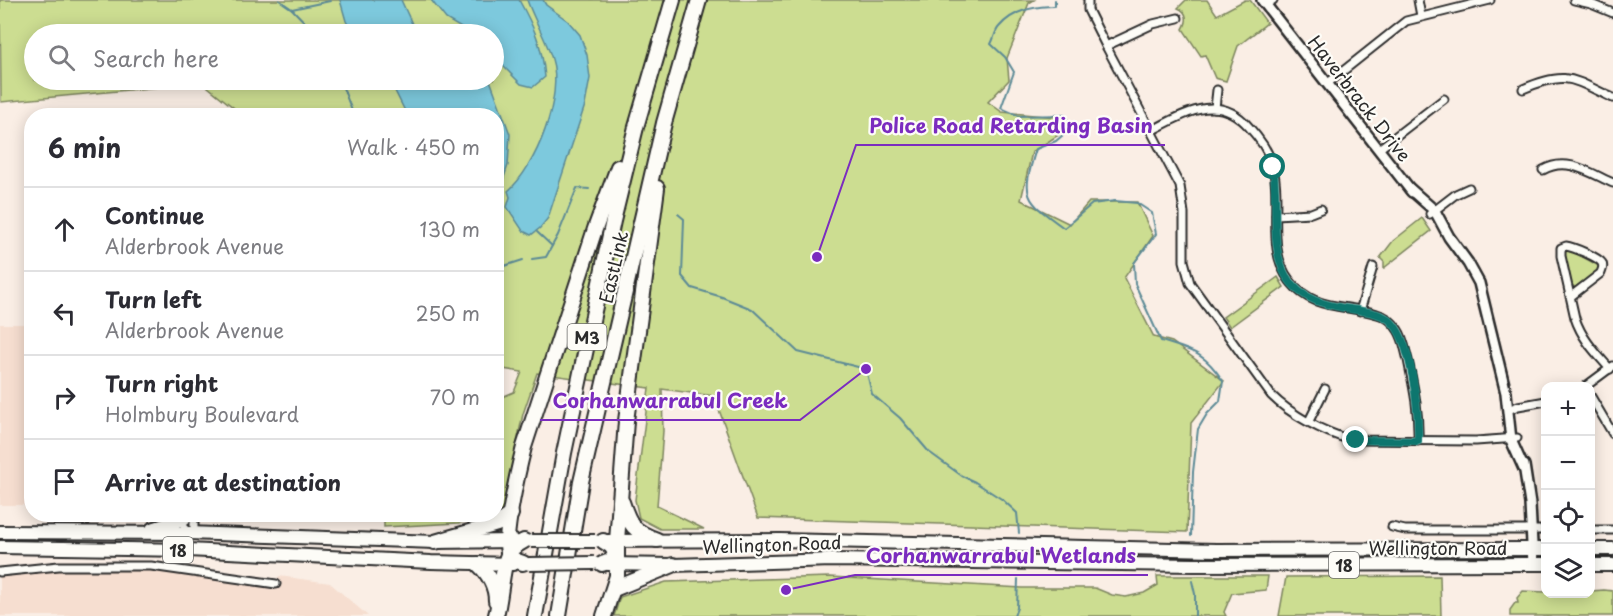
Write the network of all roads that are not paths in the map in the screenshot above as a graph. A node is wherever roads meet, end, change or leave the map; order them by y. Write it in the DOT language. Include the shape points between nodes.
graph roads {
  1 [pos="673,0"];
  2 [pos="699,0"];
  3 [pos="1088,0"];
  4 [pos="1418,0"];
  5 [pos="1490,0"];
  6 [pos="1574,0"];
  7 [pos="1267,2"];
  8 [pos="1599,3"];
  9 [pos="1613,13"];
  10 [pos="1421,16"];
  11 [pos="1178,18"];
  12 [pos="1106,46"];
  13 [pos="1328,83"];
  14 [pos="1523,89"];
  15 [pos="1217,90"];
  16 [pos="1613,98"];
  17 [pos="1444,99"];
  18 [pos="1215,108"];
  19 [pos="664,123"];
  20 [pos="636,127"];
  21 [pos="1151,131"];
  22 [pos="1379,149"];
  23 [pos="1543,170"];
  24 [pos="1613,183"];
  25 [pos="1470,188"];
  26 [pos="1321,209"];
  27 [pos="1433,213"];
  28 [pos="1276,215"];
  29 [pos="1372,267"];
  30 [pos="1570,297"];
  31 [pos="1360,310"];
  32 [pos="1611,368"];
  33 [pos="1593,382"];
  34 [pos="1325,389"];
  35 [pos="1541,402"];
  36 [pos="1595,403"];
  37 [pos="1511,409"];
  38 [pos="1309,421"];
  39 [pos="1613,434"];
  40 [pos="1513,439"];
  41 [pos="1418,441"];
  42 [pos="620,495"];
  43 [pos="511,514"];
  44 [pos="504,519"];
  45 [pos="172,522"];
  46 [pos="186,522"];
  47 [pos="190,522"];
  48 [pos="500,522"];
  49 [pos="1392,527"];
  50 [pos="1531,530"];
  51 [pos="1541,530"];
  52 [pos="1595,530"];
  53 [pos="1613,530"];
  54 [pos="0,532"];
  55 [pos="133,532"];
  56 [pos="189,533"];
  57 [pos="657,540"];
  58 [pos="527,541"];
  59 [pos="435,542"];
  60 [pos="922,544"];
  61 [pos="0,547"];
  62 [pos="610,548"];
  63 [pos="1532,549"];
  64 [pos="1541,549"];
  65 [pos="1595,549"];
  66 [pos="1613,549"];
  67 [pos="188,550"];
  68 [pos="507,553"];
  69 [pos="921,561"];
  70 [pos="598,563"];
  71 [pos="478,564"];
  72 [pos="526,564"];
  73 [pos="1539,564"];
  74 [pos="673,565"];
  75 [pos="1595,565"];
  76 [pos="1613,565"];
  77 [pos="0,572"];
  78 [pos="276,584"];
  79 [pos="614,589"];
  80 [pos="496,615"];
  81 [pos="535,616"];
  82 [pos="559,616"];
  83 [pos="604,616"];
  1 -- 20 [label="highway, EastLink / M3"];
  2 -- 19 [label="highway, EastLink / M3"];
  3 -- 12 [label="street" via="1088,10"];
  4 -- 10 [label="street"];
  5 -- 10 [label="street"];
  6 -- 8 [label="street"];
  7 -- 13 [label="street, Haverbrack Drive"];
  8 -- 9 [label="street"];
  10 -- 13 [label="street" via="1397,26"];
  11 -- 12 [label="street" via="1153,24"];
  12 -- 21 [label="street"];
  13 -- 22 [label="street, Haverbrack Drive"];
  14 -- 16 [label="street" via="1547,79 1564,78"];
  15 -- 18 [label="street"];
  17 -- 22 [label="street"];
  18 -- 21 [label="street" via="1191,111"];
  18 -- 28 [label="street" via="1240,118 1265,148 1274,172"];
  19 -- 42 [label="highway"];
  19 -- 82 [label="highway, EastLink / M3" via="581,482"];
  20 -- 43 [label="highway" via="595,229 527,436"];
  20 -- 81 [label="highway, EastLink / M3" via="587,334"];
  21 -- 38 [label="street" via="1182,192 1184,261 1190,283 1271,395"];
  22 -- 27 [label="street, Haverbrack Drive" via="1422,208"];
  23 -- 24 [label="street" via="1569,164"];
  25 -- 27 [label="street"];
  26 -- 28 [label="street" via="1307,214"];
  27 -- 37 [label="street, Haverbrack Drive" via="1437,226 1449,237 1479,283"];
  28 -- 31 [label="street" via="1279,258 1291,282 1317,302"];
  29 -- 31 [label="street"];
  30 -- 30 [label="street" via="1560,253 1566,246 1599,260 1603,268"];
  30 -- 32 [label="street" via="1583,338"];
  31 -- 41 [label="street" via="1383,316 1401,336 1418,405"];
  32 -- 33 [label="street"];
  34 -- 38 [label="street"];
  35 -- 37 [label="street"];
  36 -- 39 [label="street"];
  37 -- 40 [label="street, Haverbrack Drive"];
  38 -- 41 [label="street" via="1351,440"];
  40 -- 41 [label="street" via="1500,443"];
  40 -- 50 [label="street, Haverbrack Drive" via="1524,469"];
  42 -- 57 [label="highway" via="633,528"];
  42 -- 62 [label="highway"];
  43 -- 44 [label="highway"];
  43 -- 68 [label="highway"];
  45 -- 55 [label="highway"];
  46 -- 56 [label="street" via="184,529"];
  47 -- 56 [label="street" via="194,529"];
  48 -- 59 [label="highway"];
  49 -- 50 [label="street, Wellington Road"];
  50 -- 51 [label="street, Wellington Road"];
  50 -- 63 [label="street, Haverbrack Drive"];
  52 -- 53 [label="street"];
  54 -- 55 [label="highway, 18"];
  55 -- 56 [label="highway, 18"];
  56 -- 59 [label="highway, 18"];
  56 -- 67 [label="highway"];
  57 -- 60 [label="highway, Wellington Road / 18"];
  57 -- 62 [label="highway, Wellington Road / 18"];
  58 -- 62 [label="highway, Wellington Road / 18, bridge"];
  58 -- 68 [label="highway"];
  59 -- 68 [label="highway, 18"];
  60 -- 63 [label="highway, Wellington Road / 18" via="1155,549"];
  60 -- 69 [label="highway"];
  61 -- 67 [label="highway, 18"];
  62 -- 70 [label="highway" via="610,561"];
  62 -- 74 [label="highway, Wellington Road / 18"];
  62 -- 79 [label="highway"];
  63 -- 64 [label="highway, Wellington Road / 18"];
  63 -- 73 [label="street, Haverbrack Drive"];
  65 -- 66 [label="highway"];
  67 -- 71 [label="highway, 18"];
  68 -- 71 [label="highway, 18"];
  68 -- 72 [label="highway"];
  68 -- 80 [label="highway"];
  69 -- 73 [label="highway, Wellington Road / 18"];
  69 -- 74 [label="highway, Wellington Road / 18"];
  70 -- 72 [label="highway, bridge"];
  71 -- 80 [label="highway" via="486,571 496,594"];
  74 -- 79 [label="highway"];
  75 -- 76 [label="highway"];
  77 -- 78 [label="street" via="59,566 152,566"];
  79 -- 83 [label="highway"];
}
